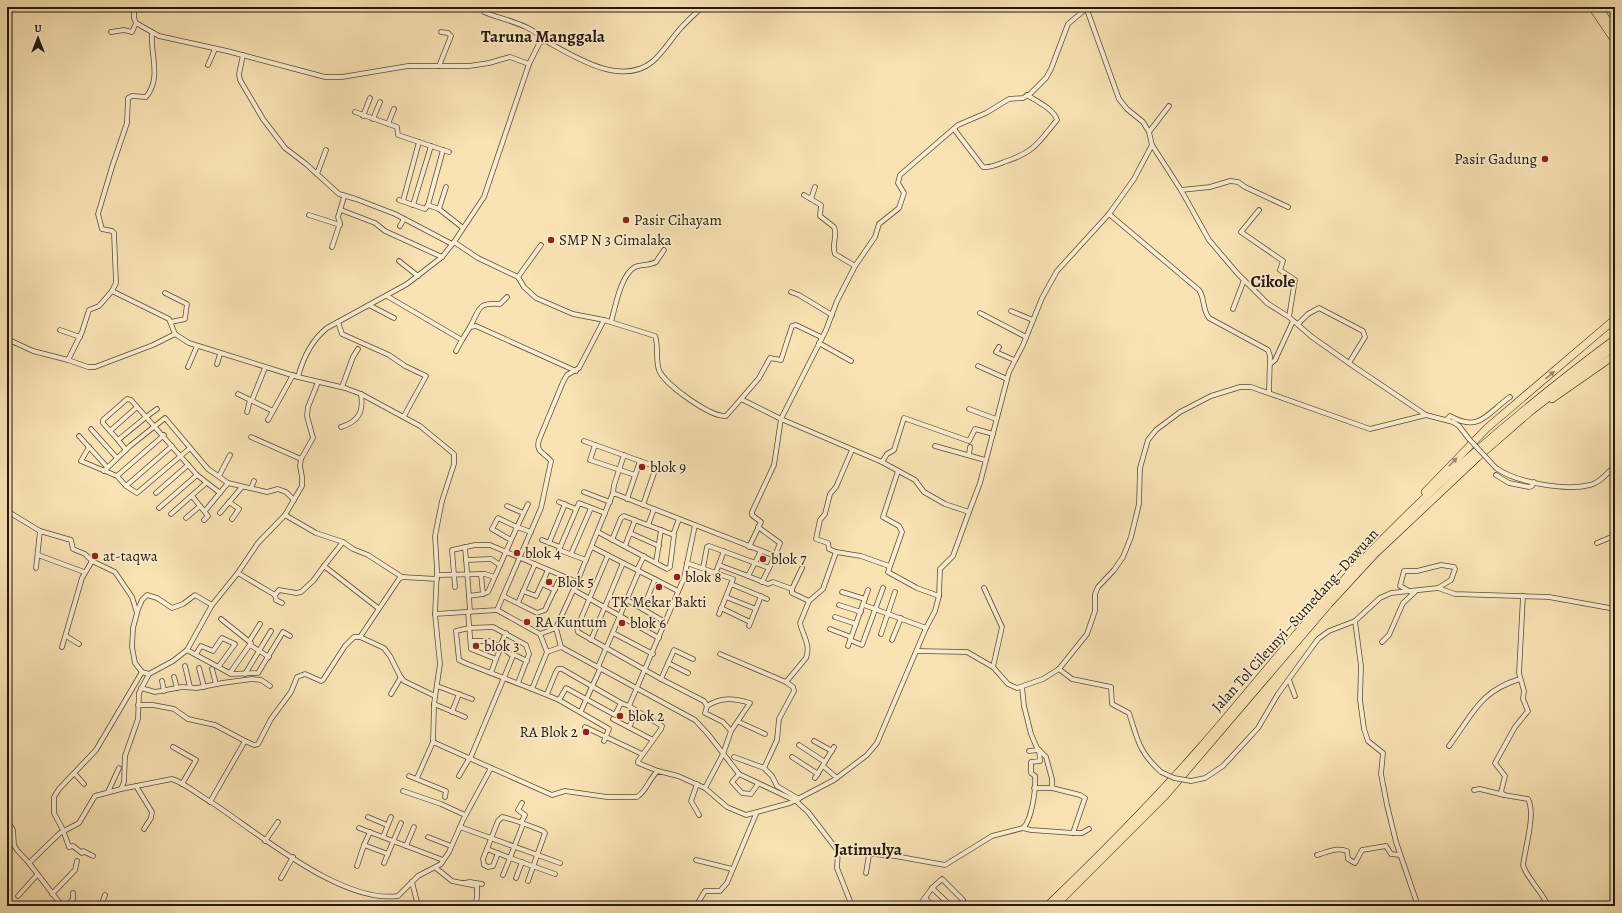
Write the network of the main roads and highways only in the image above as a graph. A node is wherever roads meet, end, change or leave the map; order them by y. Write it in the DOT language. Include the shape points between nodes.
graph roads {
  1 [pos="1592,7"];
  2 [pos="1598,7"];
  3 [pos="1615,31"];
  4 [pos="1615,41"];
  5 [pos="1615,319"];
  6 [pos="1615,339"];
  7 [pos="1615,346"];
  8 [pos="1615,355"];
  9 [pos="1478,457"];
  10 [pos="1400,523"];
  11 [pos="1047,906"];
  12 [pos="1055,906"];
  1 -- 4 [label="highway"];
  2 -- 3 [label="highway"];
  10 -- 5 [label="highway, one-way" via="1431,485 1487,428"];
  6 -- 10 [label="highway, Jalan Tol Cileunyi–Sumedang–Dawuan" via="1501,429"];
  7 -- 9 [label="highway, Jalan Tol Cileunyi–Sumedang–Dawuan"];
  8 -- 9 [label="highway"];
  9 -- 12 [label="highway, Jalan Tol Cileunyi–Sumedang–Dawuan" via="1356,574 1165,796"];
  10 -- 11 [label="highway, Jalan Tol Cileunyi–Sumedang–Dawuan" via="1325,601 1161,791"];
}
